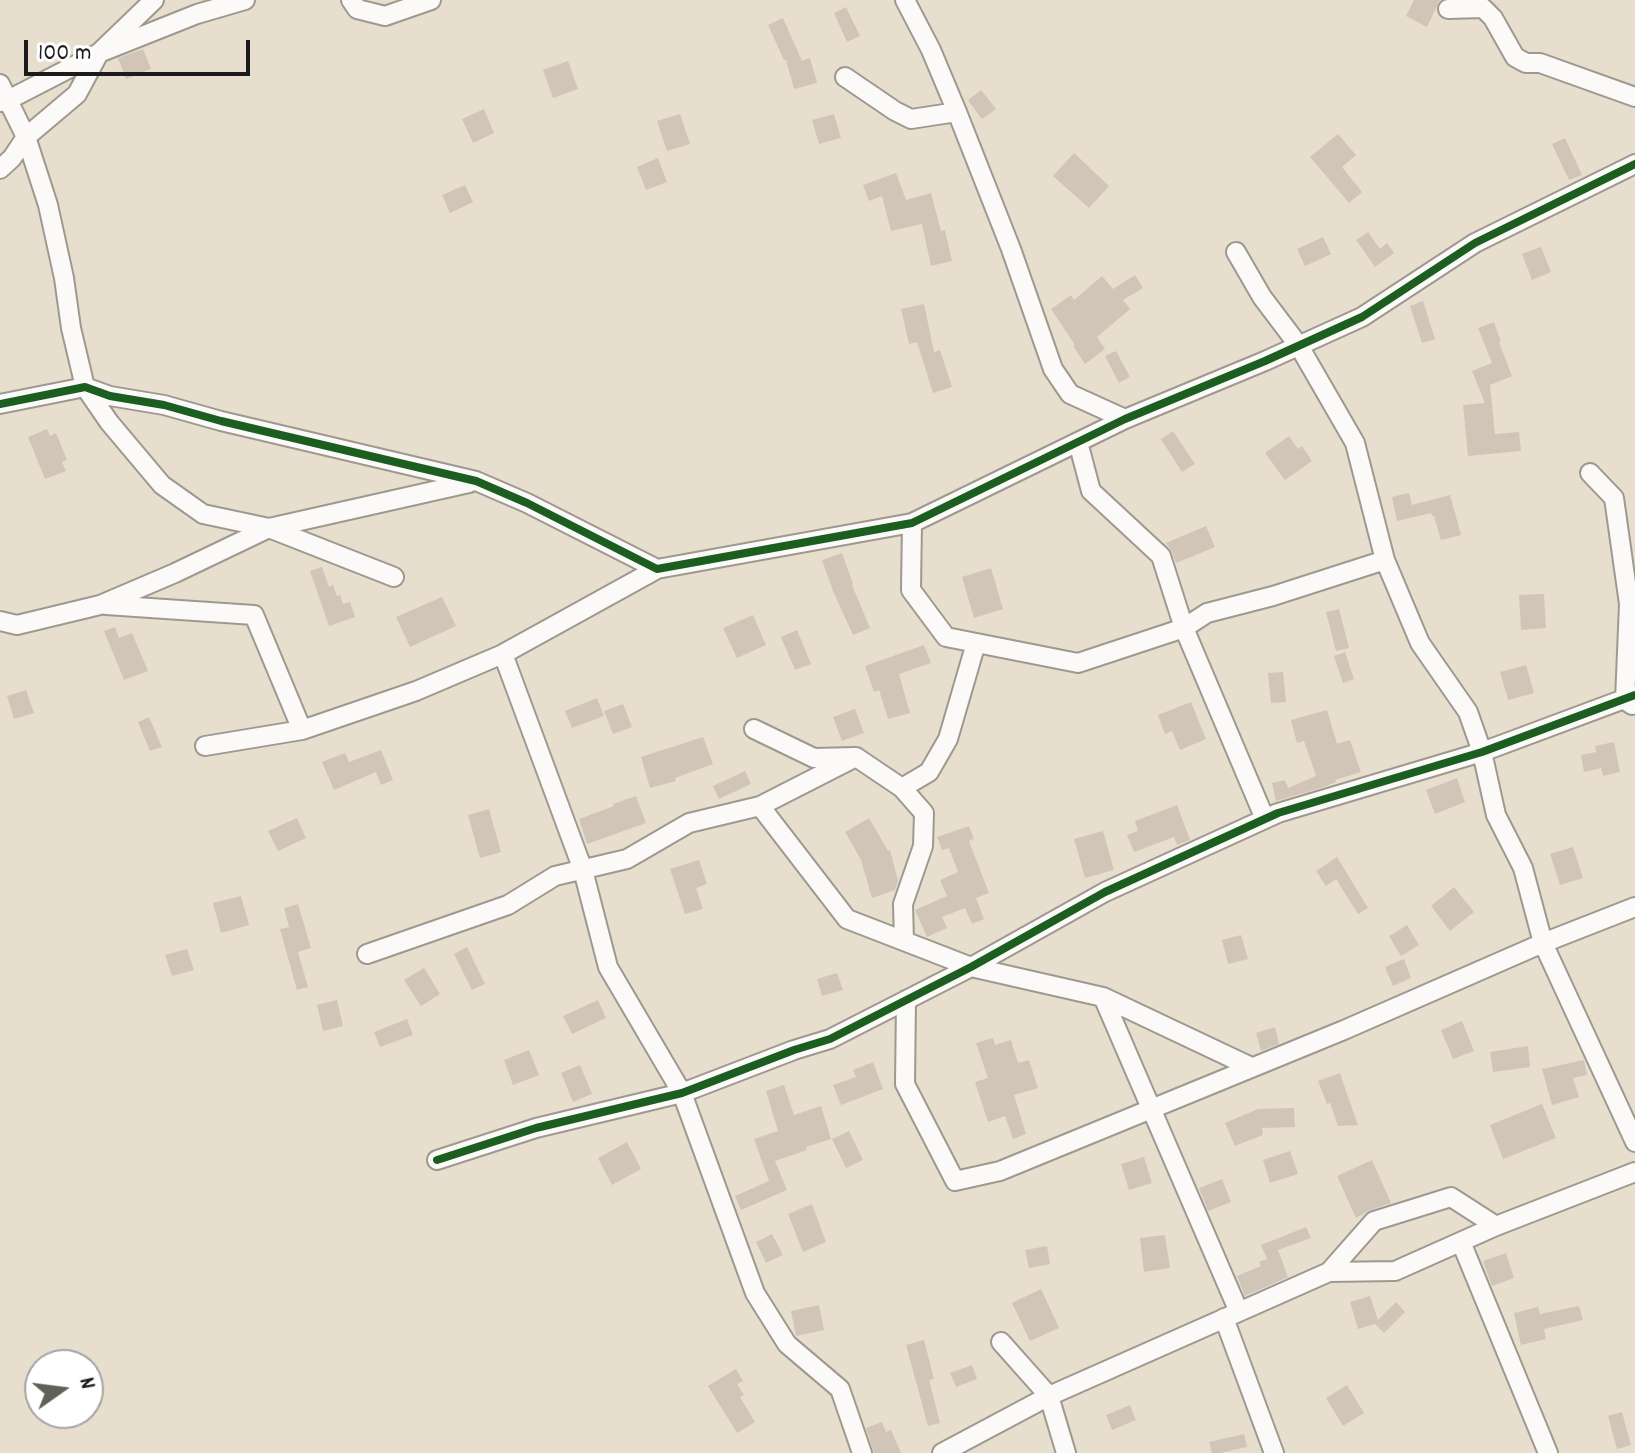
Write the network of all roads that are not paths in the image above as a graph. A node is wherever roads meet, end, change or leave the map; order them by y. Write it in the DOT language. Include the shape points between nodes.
graph roads {
  1 [pos="154,0"];
  2 [pos="245,0"];
  3 [pos="351,0"];
  4 [pos="431,0"];
  5 [pos="905,0"];
  6 [pos="1448,9"];
  7 [pos="99,53"];
  8 [pos="845,77"];
  9 [pos="3,96"];
  10 [pos="1635,97"];
  11 [pos="957,112"];
  12 [pos="26,137"];
  13 [pos="1635,164"];
  14 [pos="0,169"];
  15 [pos="1236,252"];
  16 [pos="1299,346"];
  17 [pos="85,387"];
  18 [pos="0,404"];
  19 [pos="1125,419"];
  20 [pos="1078,442"];
  21 [pos="1590,473"];
  22 [pos="476,481"];
  23 [pos="912,523"];
  24 [pos="269,528"];
  25 [pos="1385,560"];
  26 [pos="657,569"];
  27 [pos="394,577"];
  28 [pos="100,605"];
  29 [pos="0,621"];
  30 [pos="1184,628"];
  31 [pos="976,643"];
  32 [pos="503,654"];
  33 [pos="1632,701"];
  34 [pos="754,729"];
  35 [pos="302,730"];
  36 [pos="205,746"];
  37 [pos="1482,752"];
  38 [pos="856,757"];
  39 [pos="902,788"];
  40 [pos="760,806"];
  41 [pos="1265,819"];
  42 [pos="583,870"];
  43 [pos="1635,907"];
  44 [pos="904,941"];
  45 [pos="1543,943"];
  46 [pos="367,954"];
  47 [pos="971,967"];
  48 [pos="1103,997"];
  49 [pos="906,1000"];
  50 [pos="1251,1067"];
  51 [pos="682,1093"];
  52 [pos="1150,1109"];
  53 [pos="1635,1142"];
  54 [pos="437,1160"];
  55 [pos="1635,1172"];
  56 [pos="1496,1226"];
  57 [pos="1461,1242"];
  58 [pos="1329,1272"];
  59 [pos="1231,1315"];
  60 [pos="1001,1342"];
  61 [pos="1049,1396"];
  62 [pos="862,1453"];
  63 [pos="942,1453"];
  64 [pos="1066,1453"];
  65 [pos="1274,1453"];
  66 [pos="1548,1453"];
  1 -- 7 [label="street"];
  2 -- 7 [label="street"];
  3 -- 4 [label="street" via="357,9 385,16"];
  5 -- 11 [label="street"];
  6 -- 10 [label="street" via="1483,8 1515,57"];
  7 -- 9 [label="street"];
  7 -- 12 [label="street" via="77,94"];
  8 -- 11 [label="street" via="911,119"];
  9 -- 12 [label="street"];
  11 -- 19 [label="street" via="1053,369 1070,394"];
  12 -- 14 [label="street"];
  12 -- 17 [label="street" via="48,205"];
  13 -- 16 [label="street" via="1475,243 1362,317"];
  15 -- 16 [label="street"];
  16 -- 19 [label="street"];
  16 -- 25 [label="street" via="1355,443"];
  17 -- 18 [label="street"];
  17 -- 22 [label="street"];
  17 -- 24 [label="street" via="162,485 203,514"];
  19 -- 20 [label="street"];
  20 -- 23 [label="street"];
  20 -- 30 [label="street" via="1091,491 1161,556"];
  21 -- 33 [label="street" via="1614,498 1629,604"];
  22 -- 24 [label="street"];
  22 -- 26 [label="street"];
  23 -- 26 [label="street"];
  23 -- 31 [label="street" via="911,590 946,637"];
  24 -- 27 [label="street"];
  24 -- 28 [label="street"];
  25 -- 30 [label="street" via="1207,613"];
  25 -- 37 [label="street" via="1420,643 1468,712"];
  26 -- 32 [label="street"];
  28 -- 29 [label="street" via="17,625"];
  28 -- 35 [label="street" via="254,615"];
  30 -- 31 [label="street" via="1078,663"];
  30 -- 41 [label="street"];
  31 -- 39 [label="street" via="948,739 929,772"];
  32 -- 35 [label="street"];
  32 -- 42 [label="street"];
  33 -- 37 [label="street"];
  34 -- 38 [label="street" via="814,758"];
  35 -- 36 [label="street"];
  37 -- 41 [label="street"];
  37 -- 45 [label="street" via="1496,815 1523,868"];
  38 -- 39 [label="street"];
  38 -- 40 [label="street"];
  39 -- 44 [label="street" via="924,813 923,846 903,904"];
  40 -- 42 [label="street" via="689,823 627,859"];
  40 -- 44 [label="street" via="847,919"];
  41 -- 47 [label="street" via="1105,892"];
  42 -- 46 [label="street" via="555,876 508,905"];
  42 -- 51 [label="street" via="608,967"];
  43 -- 45 [label="street"];
  44 -- 47 [label="street"];
  45 -- 50 [label="street"];
  45 -- 53 [label="street"];
  47 -- 48 [label="street"];
  47 -- 49 [label="street"];
  48 -- 50 [label="street"];
  48 -- 52 [label="street"];
  49 -- 51 [label="street" via="830,1039"];
  49 -- 52 [label="street" via="905,1084 955,1181 1000,1171"];
  50 -- 52 [label="street"];
  51 -- 54 [label="street" via="536,1128"];
  51 -- 62 [label="street" via="755,1293 787,1344 840,1389"];
  52 -- 59 [label="street"];
  55 -- 56 [label="street"];
  56 -- 57 [label="street"];
  56 -- 58 [label="street" via="1451,1197 1374,1221"];
  57 -- 58 [label="street" via="1395,1271"];
  57 -- 66 [label="street"];
  58 -- 59 [label="street"];
  59 -- 61 [label="street"];
  59 -- 65 [label="street"];
  60 -- 61 [label="street"];
  61 -- 63 [label="street"];
  61 -- 64 [label="street"];
}
